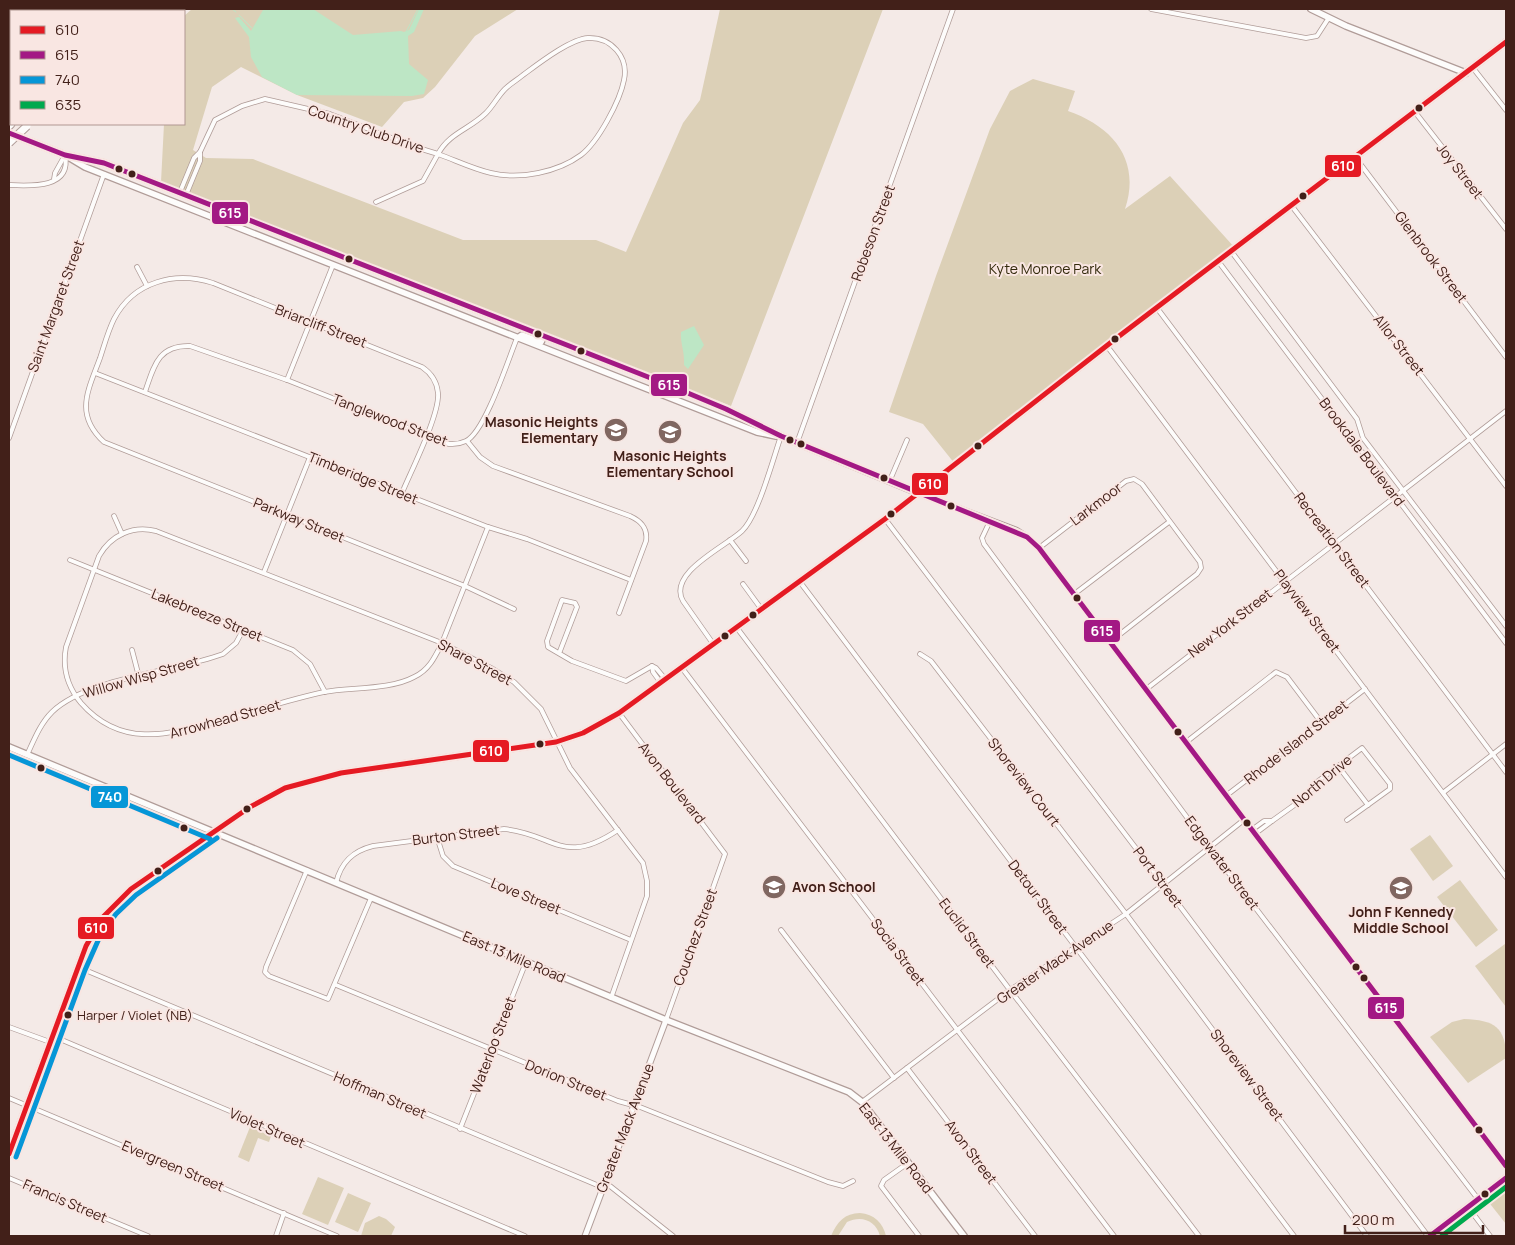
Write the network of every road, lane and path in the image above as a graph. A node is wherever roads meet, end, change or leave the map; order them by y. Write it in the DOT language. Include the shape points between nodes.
graph roads {
  1 [pos="953,9"];
  2 [pos="1151,9"];
  3 [pos="1311,9"];
  4 [pos="1328,18"];
  5 [pos="1506,42"];
  6 [pos="1473,68"];
  7 [pos="1466,73"];
  8 [pos="1506,110"];
  9 [pos="1415,112"];
  10 [pos="29,125"];
  11 [pos="9,133"];
  12 [pos="9,144"];
  13 [pos="438,154"];
  14 [pos="65,155"];
  15 [pos="1355,157"];
  16 [pos="106,164"];
  17 [pos="104,174"];
  18 [pos="9,185"];
  19 [pos="146,191"];
  20 [pos="183,193"];
  21 [pos="376,202"];
  22 [pos="1291,206"];
  23 [pos="269,227"];
  24 [pos="1506,229"];
  25 [pos="258,236"];
  26 [pos="1231,251"];
  27 [pos="330,252"];
  28 [pos="1218,261"];
  29 [pos="333,265"];
  30 [pos="137,267"];
  31 [pos="147,286"];
  32 [pos="440,306"];
  33 [pos="468,306"];
  34 [pos="1157,308"];
  35 [pos="310,322"];
  36 [pos="541,334"];
  37 [pos="517,338"];
  38 [pos="1107,346"];
  39 [pos="560,355"];
  40 [pos="1506,357"];
  41 [pos="607,361"];
  42 [pos="95,373"];
  43 [pos="287,380"];
  44 [pos="682,390"];
  45 [pos="145,392"];
  46 [pos="695,396"];
  47 [pos="667,397"];
  48 [pos="726,409"];
  49 [pos="700,410"];
  50 [pos="1506,411"];
  51 [pos="724,419"];
  52 [pos="426,435"];
  53 [pos="781,436"];
  54 [pos="9,438"];
  55 [pos="907,440"];
  56 [pos="1471,440"];
  57 [pos="467,441"];
  58 [pos="797,443"];
  59 [pos="310,457"];
  60 [pos="890,480"];
  61 [pos="1506,486"];
  62 [pos="1404,490"];
  63 [pos="918,493"];
  64 [pos="402,494"];
  65 [pos="1396,497"];
  66 [pos="286,515"];
  67 [pos="114,516"];
  68 [pos="885,519"];
  69 [pos="990,521"];
  70 [pos="1169,522"];
  71 [pos="488,527"];
  72 [pos="122,534"];
  73 [pos="730,540"];
  74 [pos="1334,543"];
  75 [pos="1039,548"];
  76 [pos="70,560"];
  77 [pos="746,561"];
  78 [pos="94,569"];
  79 [pos="264,572"];
  80 [pos="631,580"];
  81 [pos="800,582"];
  82 [pos="1284,582"];
  83 [pos="743,584"];
  84 [pos="465,586"];
  85 [pos="1074,595"];
  86 [pos="514,609"];
  87 [pos="762,610"];
  88 [pos="619,613"];
  89 [pos="1506,626"];
  90 [pos="737,628"];
  91 [pos="243,630"];
  92 [pos="1110,642"];
  93 [pos="442,643"];
  94 [pos="1506,643"];
  95 [pos="714,645"];
  96 [pos="132,650"];
  97 [pos="560,651"];
  98 [pos="920,654"];
  99 [pos="682,668"];
  100 [pos="139,677"];
  101 [pos="664,682"];
  102 [pos="1365,689"];
  103 [pos="1145,690"];
  104 [pos="324,692"];
  105 [pos="76,696"];
  106 [pos="619,713"];
  107 [pos="1321,722"];
  108 [pos="556,742"];
  109 [pos="1185,743"];
  110 [pos="1506,744"];
  111 [pos="9,747"];
  112 [pos="1493,754"];
  113 [pos="27,755"];
  114 [pos="1338,766"];
  115 [pos="1506,772"];
  116 [pos="1444,792"];
  117 [pos="1227,795"];
  118 [pos="1368,805"];
  119 [pos="1245,819"];
  120 [pos="1347,820"];
  121 [pos="618,830"];
  122 [pos="1255,831"];
  123 [pos="213,832"];
  124 [pos="437,837"];
  125 [pos="1210,847"];
  126 [pos="725,854"];
  127 [pos="307,870"];
  128 [pos="1506,877"];
  129 [pos="336,883"];
  130 [pos="1165,885"];
  131 [pos="371,898"];
  132 [pos="1126,914"];
  133 [pos="781,930"];
  134 [pos="632,940"];
  135 [pos="1077,948"];
  136 [pos="526,962"];
  137 [pos="78,967"];
  138 [pos="336,985"];
  139 [pos="1010,990"];
  140 [pos="611,998"];
  141 [pos="666,1020"];
  142 [pos="9,1027"];
  143 [pos="958,1030"];
  144 [pos="50,1042"];
  145 [pos="491,1050"];
  146 [pos="907,1068"];
  147 [pos="894,1078"];
  148 [pos="9,1098"];
  149 [pos="862,1102"];
  150 [pos="28,1105"];
  151 [pos="634,1106"];
  152 [pos="460,1128"];
  153 [pos="9,1154"];
  154 [pos="908,1163"];
  155 [pos="1506,1166"];
  156 [pos="9,1178"];
  157 [pos="1506,1178"];
  158 [pos="853,1181"];
  159 [pos="604,1185"];
  160 [pos="1478,1199"];
  161 [pos="1468,1207"];
  162 [pos="284,1213"];
  163 [pos="148,1236"];
  164 [pos="276,1236"];
  165 [pos="337,1236"];
  166 [pos="525,1236"];
  167 [pos="585,1236"];
  168 [pos="673,1236"];
  169 [pos="919,1236"];
  170 [pos="964,1236"];
  171 [pos="1035,1236"];
  172 [pos="1114,1236"];
  173 [pos="1200,1236"];
  174 [pos="1294,1236"];
  175 [pos="1367,1236"];
  176 [pos="1429,1236"];
  177 [pos="1490,1236"];
  1 -- 58 [label="street, Robeson Street"];
  2 -- 4 [label="street" via="1306,38 1317,36"];
  3 -- 4 [label="main road"];
  4 -- 7 [label="main road"];
  5 -- 6 [label="main road"];
  6 -- 7 [label="main road"];
  6 -- 8 [label="street"];
  7 -- 9 [label="main road"];
  9 -- 15 [label="main road"];
  9 -- 24 [label="street, Joy Street"];
  10 -- 12 [label="highway, bridge"];
  11 -- 14 [label="main road"];
  13 -- 13 [label="street, Country Club Drive" via="449,138 486,113 505,89 536,65 578,40 604,41 613,45 622,58 624,81 600,133 581,155 559,167 528,174 492,174"];
  13 -- 20 [label="street, Country Club Drive" via="330,114 265,99 214,120 200,152 200,161"];
  13 -- 21 [label="street, Country Club Drive" via="423,181"];
  14 -- 16 [label="main road"];
  14 -- 17 [label="main road" via="85,168"];
  14 -- 18 [label="street" via="54,180 39,186"];
  15 -- 22 [label="main road"];
  15 -- 40 [label="street, Glenbrook Street"];
  16 -- 17 [label="main road" via="102,170"];
  16 -- 20 [label="main road"];
  17 -- 19 [label="main road"];
  17 -- 54 [label="street, Saint Margaret Street"];
  19 -- 20 [label="main road" via="176,200 184,198"];
  19 -- 25 [label="main road"];
  20 -- 23 [label="main road"];
  22 -- 26 [label="main road"];
  22 -- 56 [label="street, Allor Street"];
  23 -- 25 [label="main road" via="260,228"];
  23 -- 27 [label="main road"];
  25 -- 29 [label="main road"];
  26 -- 28 [label="main road"];
  26 -- 62 [label="street, Brookdale Boulevard" via="1357,418 1361,434"];
  27 -- 29 [label="main road"];
  27 -- 33 [label="main road"];
  28 -- 34 [label="main road"];
  28 -- 65 [label="street, Brookdale Boulevard"];
  29 -- 32 [label="main road"];
  29 -- 35 [label="street"];
  30 -- 31 [label="street"];
  31 -- 35 [label="street, Briarcliff Street" via="174,277 200,279"];
  31 -- 42 [label="street" via="132,296 116,316"];
  32 -- 33 [label="main road" via="441,300"];
  32 -- 37 [label="main road"];
  33 -- 36 [label="main road"];
  34 -- 38 [label="main road"];
  34 -- 74 [label="street, Recreation Street"];
  35 -- 43 [label="street"];
  35 -- 52 [label="street, Briarcliff Street" via="428,371 436,384 438,398"];
  36 -- 37 [label="main road" via="541,342 522,335"];
  36 -- 41 [label="main road"];
  37 -- 39 [label="main road"];
  37 -- 57 [label="street" via="481,425"];
  38 -- 63 [label="main road"];
  38 -- 82 [label="street, Playview Street"];
  39 -- 41 [label="main road" via="599,366"];
  39 -- 47 [label="main road"];
  41 -- 44 [label="main road"];
  42 -- 45 [label="street, Timberidge Street"];
  42 -- 66 [label="street, Parkway Street" via="86,401 90,425 99,438 109,445"];
  43 -- 45 [label="street, Tanglewood Street" via="183,346 170,348 159,358"];
  43 -- 52 [label="street, Tanglewood Street"];
  44 -- 46 [label="main road"];
  44 -- 47 [label="main road"];
  45 -- 59 [label="street, Timberidge Street"];
  46 -- 48 [label="main road"];
  46 -- 49 [label="main road"];
  47 -- 49 [label="main road"];
  48 -- 51 [label="main road"];
  48 -- 53 [label="main road"];
  49 -- 51 [label="main road"];
  50 -- 56 [label="street, New York Street"];
  51 -- 53 [label="main road" via="757,432"];
  52 -- 57 [label="street, Tanglewood Street" via="446,444"];
  52 -- 64 [label="street, Briarcliff Street"];
  53 -- 58 [label="main road"];
  53 -- 73 [label="street" via="750,520"];
  55 -- 60 [label="street"];
  56 -- 61 [label="street, Allor Street"];
  56 -- 62 [label="street, New York Street"];
  57 -- 80 [label="street, Tanglewood Street" via="480,457 493,466 642,523 646,541"];
  58 -- 60 [label="main road"];
  59 -- 64 [label="street, Timberidge Street"];
  59 -- 66 [label="street"];
  60 -- 63 [label="main road"];
  62 -- 65 [label="street, New York Street"];
  62 -- 89 [label="street, Brookdale Boulevard"];
  63 -- 68 [label="main road"];
  63 -- 69 [label="street"];
  64 -- 71 [label="street, Timberidge Street"];
  65 -- 74 [label="street, New York Street"];
  65 -- 94 [label="street, Brookdale Boulevard"];
  66 -- 79 [label="street"];
  66 -- 84 [label="street, Parkway Street"];
  67 -- 72 [label="street"];
  68 -- 81 [label="main road"];
  68 -- 130 [label="street, Port Street"];
  69 -- 75 [label="street" via="1023,534"];
  69 -- 125 [label="street, Edgewater Street" via="982,538 984,544"];
  70 -- 75 [label="street, Larkmoor" via="1142,484 1130,479"];
  70 -- 85 [label="street"];
  70 -- 92 [label="street" via="1200,562 1200,571"];
  71 -- 80 [label="street, Timberidge Street"];
  71 -- 84 [label="street, Arrowhead Street"];
  72 -- 78 [label="street" via="107,545"];
  72 -- 79 [label="street, Share Street" via="143,529 156,531"];
  73 -- 77 [label="street"];
  73 -- 95 [label="street" via="689,570 679,590 682,601"];
  74 -- 82 [label="street, New York Street"];
  74 -- 112 [label="street, Recreation Street"];
  75 -- 85 [label="street"];
  76 -- 78 [label="street, Lakebreeze Street"];
  78 -- 91 [label="street, Lakebreeze Street"];
  78 -- 105 [label="street, Arrowhead Street" via="64,655 66,676"];
  79 -- 93 [label="street, Share Street"];
  80 -- 88 [label="street, Tanglewood Street"];
  81 -- 87 [label="main road"];
  81 -- 135 [label="street, Detour Street"];
  82 -- 102 [label="street, Playview Street"];
  82 -- 103 [label="street, New York Street"];
  83 -- 87 [label="street"];
  84 -- 86 [label="street, Parkway Street"];
  84 -- 93 [label="street, Arrowhead Street"];
  85 -- 92 [label="street"];
  87 -- 90 [label="main road"];
  90 -- 95 [label="main road"];
  90 -- 139 [label="street, Euclid Street"];
  91 -- 100 [label="street, Willow Wisp Street" via="236,643 223,654"];
  91 -- 104 [label="street, Lakebreeze Street" via="300,654 316,673"];
  92 -- 103 [label="street"];
  93 -- 104 [label="street, Arrowhead Street" via="428,666 413,678 398,683"];
  93 -- 108 [label="street, Share Street" via="493,669 526,692 541,709"];
  95 -- 99 [label="main road"];
  96 -- 100 [label="street"];
  97 -- 97 [label="street" via="548,647 547,641 562,600 566,599 577,607"];
  97 -- 101 [label="street" via="572,661 626,682 652,666 653,672"];
  98 -- 132 [label="street, Shoreview Court" via="931,661"];
  99 -- 101 [label="main road"];
  99 -- 143 [label="street, Socia Street"];
  100 -- 105 [label="street, Willow Wisp Street"];
  101 -- 106 [label="main road"];
  102 -- 107 [label="street, Rhode Island Street"];
  102 -- 116 [label="street, Playview Street"];
  103 -- 109 [label="street"];
  104 -- 105 [label="street, Arrowhead Street" via="160,736 134,734 110,725 90,712"];
  105 -- 113 [label="street, Willow Wisp Street" via="44,721"];
  106 -- 108 [label="main road" via="583,733"];
  106 -- 126 [label="street, Avon Boulevard"];
  107 -- 109 [label="street" via="1287,677 1276,672"];
  107 -- 117 [label="street, Rhode Island Street"];
  108 -- 121 [label="street, Share Street" via="570,768"];
  108 -- 123 [label="main road" via="308,780 264,799"];
  109 -- 117 [label="street"];
  110 -- 112 [label="street"];
  111 -- 113 [label="main road, East 13 Mile Road"];
  112 -- 115 [label="street, Recreation Street"];
  112 -- 116 [label="street"];
  113 -- 123 [label="main road, East 13 Mile Road"];
  114 -- 118 [label="street"];
  114 -- 118 [label="street, North Drive" via="1362,748 1390,784 1390,789"];
  114 -- 122 [label="street, North Drive" via="1317,782 1307,796"];
  116 -- 128 [label="street, Playview Street"];
  117 -- 119 [label="street"];
  118 -- 120 [label="street, North Drive"];
  119 -- 122 [label="street"];
  119 -- 125 [label="street, Greater Mack Avenue"];
  121 -- 124 [label="street, Burton Street" via="591,846 568,847 557,846 519,830"];
  121 -- 134 [label="street, Share Street" via="638,854 647,881 647,896"];
  122 -- 155 [label="street"];
  123 -- 127 [label="main road, East 13 Mile Road"];
  123 -- 137 [label="main road" via="131,889 110,909 94,930"];
  124 -- 129 [label="street, Burton Street" via="364,848 346,860"];
  124 -- 134 [label="street, Love Street" via="442,856 453,866"];
  125 -- 130 [label="street, Greater Mack Avenue"];
  125 -- 160 [label="street, Edgewater Street"];
  126 -- 141 [label="street, Couchez Street"];
  127 -- 129 [label="main road, East 13 Mile Road"];
  127 -- 138 [label="street" via="265,972 328,999"];
  129 -- 131 [label="main road, East 13 Mile Road"];
  130 -- 132 [label="street, Greater Mack Avenue"];
  130 -- 176 [label="street, Port Street"];
  131 -- 136 [label="main road, East 13 Mile Road"];
  131 -- 138 [label="street"];
  132 -- 135 [label="street, Greater Mack Avenue"];
  132 -- 175 [label="street, Shoreview Street"];
  133 -- 147 [label="street"];
  134 -- 140 [label="street, Share Street"];
  135 -- 139 [label="street, Greater Mack Avenue"];
  135 -- 174 [label="street, Detour Street"];
  136 -- 140 [label="main road, East 13 Mile Road"];
  136 -- 145 [label="street, Waterloo Street"];
  137 -- 144 [label="main road"];
  137 -- 152 [label="street, Hoffman Street"];
  138 -- 145 [label="street, Dorion Street"];
  139 -- 143 [label="street, Greater Mack Avenue"];
  139 -- 173 [label="street, Euclid Street"];
  140 -- 141 [label="main road, East 13 Mile Road"];
  141 -- 149 [label="main road, East 13 Mile Road" via="842,1089"];
  141 -- 151 [label="street, Greater Mack Avenue"];
  142 -- 144 [label="street, Violet Street"];
  143 -- 146 [label="street, Greater Mack Avenue"];
  143 -- 172 [label="street, Socia Street"];
  144 -- 150 [label="main road"];
  144 -- 166 [label="street, Violet Street" via="62,1040"];
  145 -- 151 [label="street, Dorion Street"];
  145 -- 152 [label="street, Waterloo Street"];
  146 -- 147 [label="street, Greater Mack Avenue"];
  146 -- 171 [label="street, Avon Street"];
  147 -- 149 [label="street, Greater Mack Avenue"];
  148 -- 150 [label="street, Evergreen Street"];
  149 -- 154 [label="main road, East 13 Mile Road"];
  150 -- 153 [label="main road"];
  150 -- 162 [label="street, Evergreen Street"];
  151 -- 158 [label="street, Dorion Street" via="828,1182 843,1186"];
  151 -- 159 [label="street, Greater Mack Avenue"];
  152 -- 159 [label="street, Hoffman Street"];
  154 -- 169 [label="street" via="884,1180 881,1186"];
  154 -- 170 [label="main road, East 13 Mile Road"];
  156 -- 163 [label="street, Francis Street"];
  157 -- 160 [label="main road"];
  159 -- 167 [label="street, Greater Mack Avenue"];
  159 -- 168 [label="street, Hoffman Street" via="610,1186"];
  160 -- 161 [label="main road"];
  161 -- 176 [label="main road"];
  161 -- 177 [label="street"];
  162 -- 164 [label="street"];
  162 -- 165 [label="street, Evergreen Street"];
}
